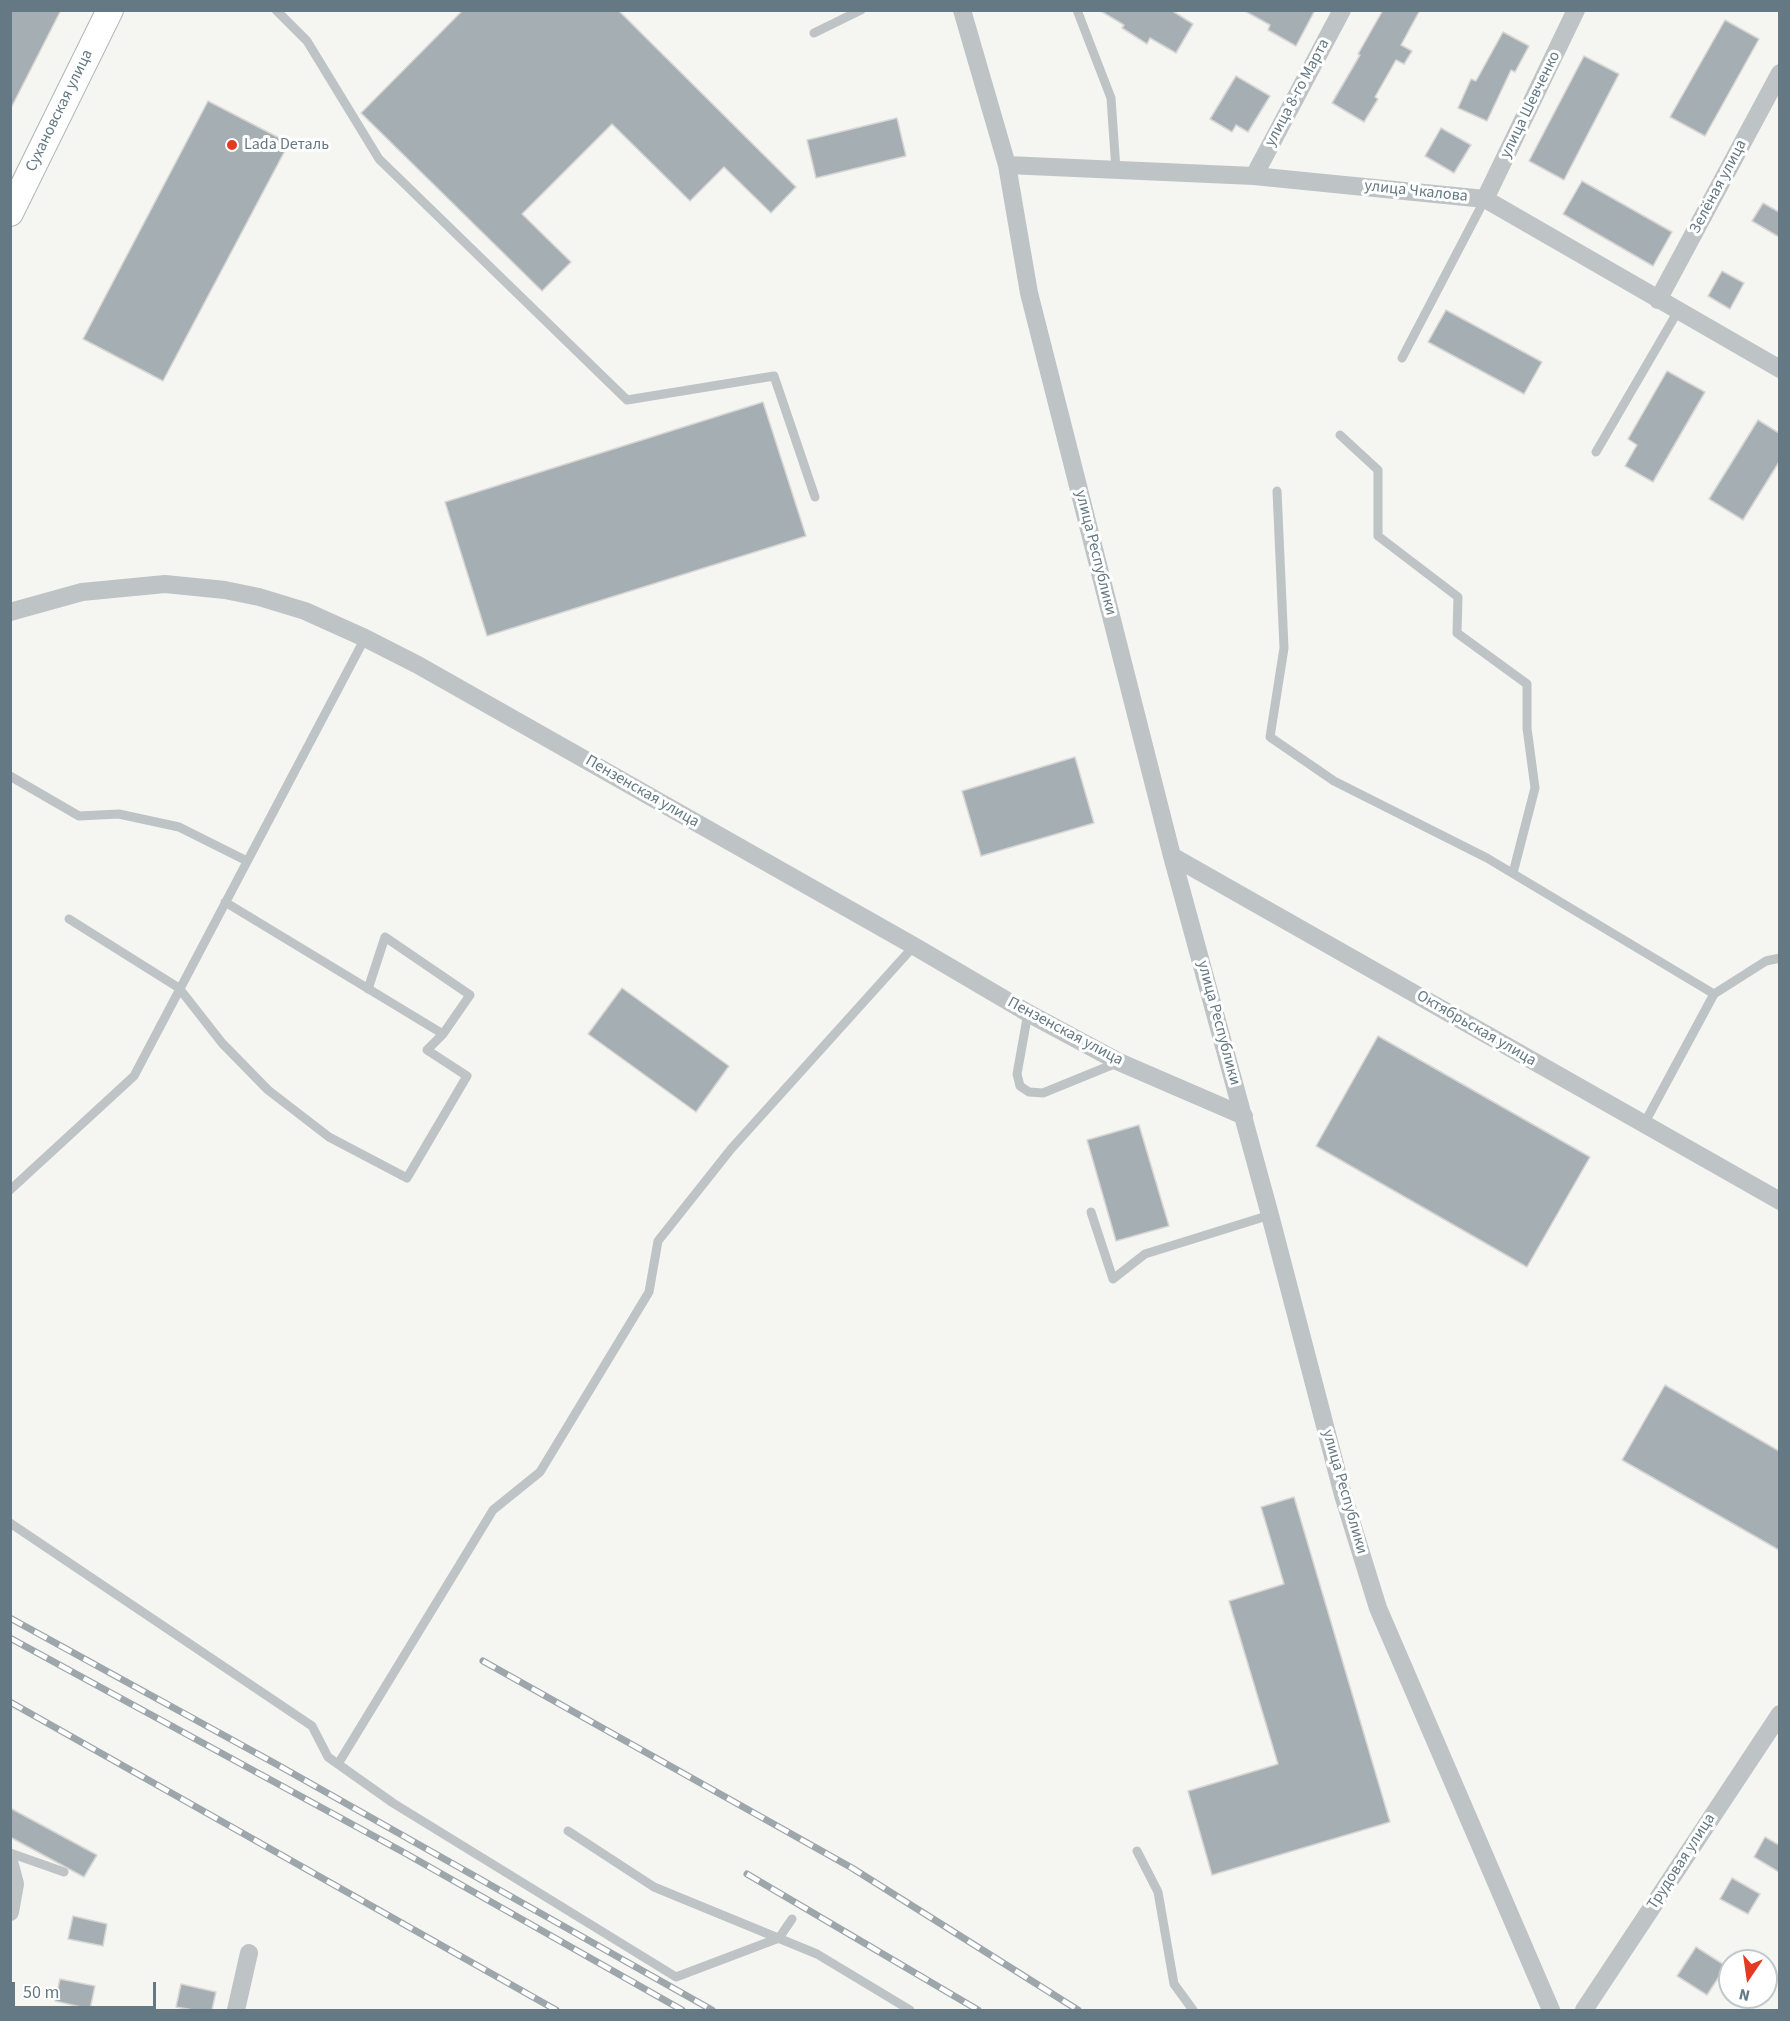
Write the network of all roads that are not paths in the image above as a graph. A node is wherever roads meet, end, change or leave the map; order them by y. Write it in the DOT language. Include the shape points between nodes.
graph roads {
  1 [pos="110,10"];
  2 [pos="276,10"];
  3 [pos="861,10"];
  4 [pos="962,10"];
  5 [pos="1077,10"];
  6 [pos="1342,10"];
  7 [pos="1576,10"];
  8 [pos="814,33"];
  9 [pos="1779,73"];
  10 [pos="1007,165"];
  11 [pos="1116,170"];
  12 [pos="1254,176"];
  13 [pos="1485,199"];
  14 [pos="10,213"];
  15 [pos="1658,300"];
  16 [pos="1678,312"];
  17 [pos="1402,358"];
  18 [pos="1779,369"];
  19 [pos="1340,435"];
  20 [pos="1596,452"];
  21 [pos="1277,491"];
  22 [pos="815,497"];
  23 [pos="10,612"];
  24 [pos="365,638"];
  25 [pos="10,776"];
  26 [pos="1173,856"];
  27 [pos="247,861"];
  28 [pos="1513,873"];
  29 [pos="225,902"];
  30 [pos="69,919"];
  31 [pos="914,946"];
  32 [pos="1779,958"];
  33 [pos="179,988"];
  34 [pos="368,988"];
  35 [pos="1714,994"];
  36 [pos="1028,1013"];
  37 [pos="443,1034"];
  38 [pos="1119,1062"];
  39 [pos="1244,1116"];
  40 [pos="1644,1124"];
  41 [pos="10,1190"];
  42 [pos="1779,1201"];
  43 [pos="1091,1212"];
  44 [pos="1270,1215"];
  45 [pos="10,1523"];
  46 [pos="1779,1714"];
  47 [pos="338,1764"];
  48 [pos="568,1831"];
  49 [pos="1137,1851"];
  50 [pos="10,1853"];
  51 [pos="10,1865"];
  52 [pos="64,1872"];
  53 [pos="13,1883"];
  54 [pos="10,1912"];
  55 [pos="792,1919"];
  56 [pos="779,1938"];
  57 [pos="249,1953"];
  58 [pos="236,2010"];
  59 [pos="910,2010"];
  60 [pos="1193,2010"];
  61 [pos="1551,2010"];
  62 [pos="1584,2010"];
  1 -- 14 [label="street, Сухановская улица"];
  2 -- 22 [label="lane" via="307,41 379,159 627,400 774,376"];
  3 -- 8 [label="lane"];
  4 -- 10 [label="street, улица Республики"];
  5 -- 11 [label="lane" via="1112,98"];
  6 -- 12 [label="street, улица 8-го Марта"];
  7 -- 13 [label="street, улица Шевченко"];
  9 -- 15 [label="street, Зелёная улица"];
  10 -- 11 [label="street, улица Чкалова"];
  10 -- 26 [label="street, улица Республики" via="1029,293"];
  11 -- 12 [label="street, улица Чкалова"];
  12 -- 13 [label="street, улица Чкалова"];
  13 -- 15 [label="street, улица Чкалова"];
  13 -- 17 [label="lane"];
  15 -- 16 [label="street, улица Чкалова"];
  16 -- 18 [label="street, улица Чкалова"];
  16 -- 20 [label="lane"];
  19 -- 28 [label="lane" via="1378,470 1378,536 1458,597 1457,633 1527,684 1527,728 1535,788"];
  21 -- 28 [label="lane" via="1284,648 1270,737 1334,781"];
  23 -- 24 [label="street, Пензенская улица" via="82,592 165,584 259,597 305,611"];
  24 -- 27 [label="lane"];
  24 -- 31 [label="street, Пензенская улица"];
  25 -- 27 [label="lane" via="79,816 119,814 179,827"];
  26 -- 39 [label="street, улица Республики"];
  26 -- 40 [label="street, Октябрьская улица"];
  27 -- 29 [label="lane"];
  28 -- 35 [label="lane"];
  29 -- 33 [label="lane"];
  29 -- 34 [label="lane"];
  30 -- 33 [label="lane"];
  31 -- 36 [label="street, Пензенская улица"];
  31 -- 47 [label="lane" via="731,1149 658,1241 649,1292 540,1472 493,1510"];
  32 -- 35 [label="lane" via="1766,961"];
  33 -- 37 [label="lane" via="222,1043 268,1090 329,1137 407,1178 467,1076 427,1050"];
  33 -- 41 [label="lane" via="134,1076"];
  34 -- 37 [label="lane"];
  34 -- 37 [label="lane" via="385,937 470,995"];
  35 -- 40 [label="lane"];
  36 -- 38 [label="street, Пензенская улица"];
  36 -- 38 [label="lane" via="1017,1074 1020,1086 1029,1092 1042,1094"];
  38 -- 39 [label="street, Пензенская улица"];
  39 -- 44 [label="street, улица Республики"];
  40 -- 42 [label="street, Октябрьская улица"];
  43 -- 44 [label="lane" via="1113,1279 1145,1254"];
  44 -- 61 [label="street, улица Республики" via="1343,1495 1378,1608"];
  45 -- 47 [label="lane" via="312,1726 328,1756"];
  46 -- 62 [label="street, Трудовая улица"];
  47 -- 56 [label="lane" via="393,1803 676,1977"];
  48 -- 56 [label="lane" via="654,1887"];
  49 -- 60 [label="lane" via="1158,1892 1174,1984"];
  50 -- 52 [label="lane"];
  51 -- 53 [label="street"];
  53 -- 54 [label="street"];
  55 -- 56 [label="lane"];
  56 -- 59 [label="lane" via="817,1954"];
  57 -- 58 [label="street"];
}
